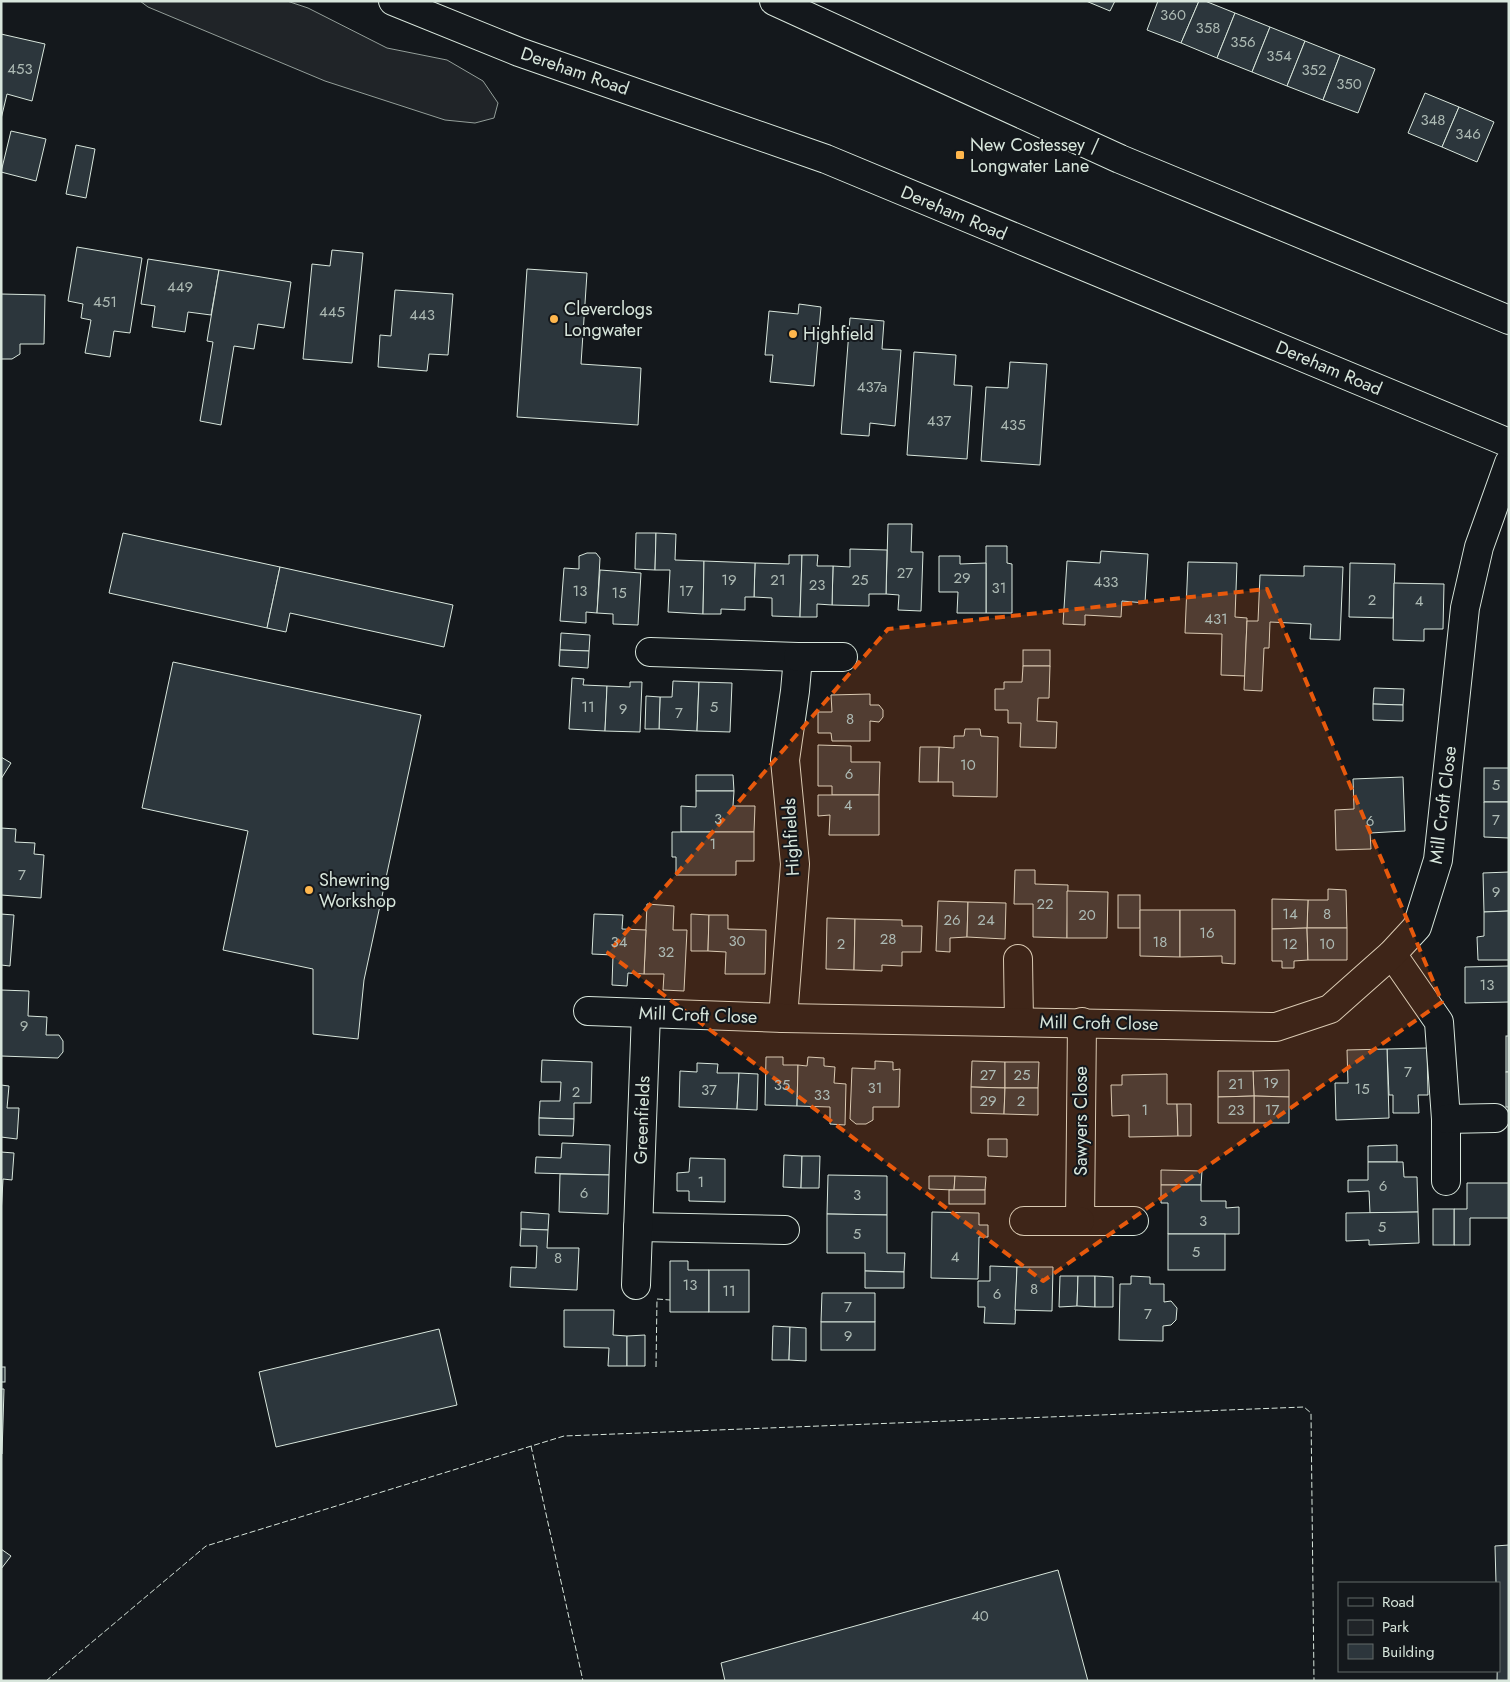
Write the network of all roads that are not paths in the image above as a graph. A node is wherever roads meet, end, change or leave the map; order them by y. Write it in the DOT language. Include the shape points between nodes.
graph roads {
  1 [pos="393,1"];
  2 [pos="774,1"];
  3 [pos="1509,320"];
  4 [pos="1509,443"];
  5 [pos="1509,463"];
  6 [pos="650,652"];
  7 [pos="798,657"];
  8 [pos="843,657"];
  9 [pos="1392,954"];
  10 [pos="1018,959"];
  11 [pos="588,1011"];
  12 [pos="646,1014"];
  13 [pos="783,1018"];
  14 [pos="1019,1022"];
  15 [pos="1082,1022"];
  16 [pos="1495,1118"];
  17 [pos="1446,1119"];
  18 [pos="1446,1181"];
  19 [pos="1024,1221"];
  20 [pos="1080,1221"];
  21 [pos="1134,1222"];
  22 [pos="638,1226"];
  23 [pos="785,1230"];
  24 [pos="636,1285"];
  1 -- 4 [label="main road, Dereham Road" via="519,52 826,159"];
  2 -- 3 [label="main road" via="1120,159"];
  5 -- 9 [label="main road, Mill Croft Close" via="1479,547 1465,608 1438,860 1417,927"];
  6 -- 7 [label="main road"];
  7 -- 8 [label="main road"];
  7 -- 13 [label="main road, Highfields" via="785,760 795,864"];
  9 -- 15 [label="main road, Mill Croft Close" via="1330,1009 1276,1026"];
  9 -- 17 [label="main road" via="1439,1022"];
  10 -- 14 [label="main road, Mill Croft Close"];
  11 -- 12 [label="main road, Mill Croft Close"];
  12 -- 13 [label="main road, Mill Croft Close"];
  12 -- 22 [label="main road, Greenfields"];
  13 -- 14 [label="main road, Mill Croft Close"];
  14 -- 15 [label="main road, Mill Croft Close"];
  15 -- 20 [label="main road, Sawyers Close"];
  16 -- 17 [label="main road"];
  17 -- 18 [label="main road"];
  19 -- 20 [label="main road"];
  20 -- 21 [label="main road"];
  22 -- 23 [label="main road"];
  22 -- 24 [label="main road, Greenfields"];
}
